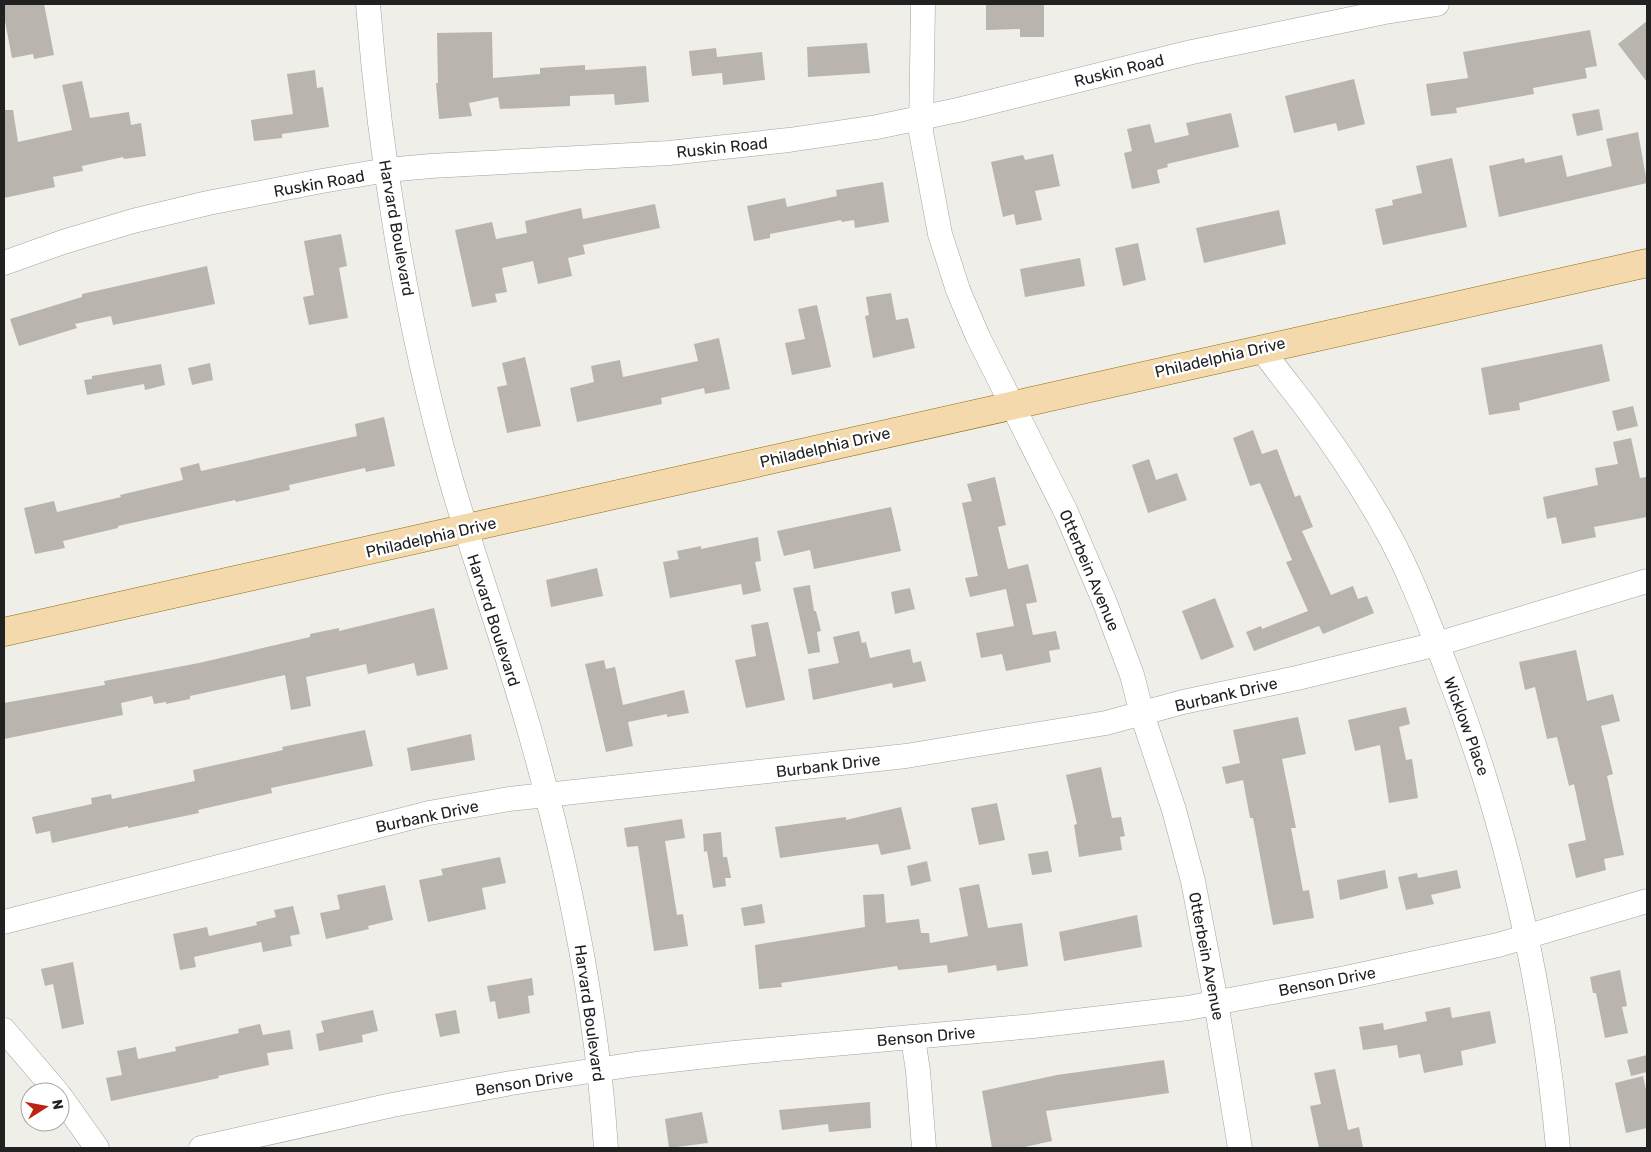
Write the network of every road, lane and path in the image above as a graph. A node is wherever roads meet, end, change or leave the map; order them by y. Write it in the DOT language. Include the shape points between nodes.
graph roads {
  1 [pos="368,4"];
  2 [pos="924,4"];
  3 [pos="1437,4"];
  4 [pos="921,118"];
  5 [pos="387,170"];
  6 [pos="4,263"];
  7 [pos="1647,263"];
  8 [pos="1261,348"];
  9 [pos="1013,404"];
  10 [pos="466,529"];
  11 [pos="1647,582"];
  12 [pos="4,632"];
  13 [pos="1437,644"];
  14 [pos="1142,714"];
  15 [pos="547,795"];
  16 [pos="1647,901"];
  17 [pos="4,922"];
  18 [pos="1527,936"];
  19 [pos="1216,1002"];
  20 [pos="4,1030"];
  21 [pos="912,1038"];
  22 [pos="598,1070"];
  23 [pos="48,1082"];
  24 [pos="70,1110"];
  25 [pos="97,1148"];
  26 [pos="201,1148"];
  27 [pos="606,1148"];
  28 [pos="924,1148"];
  29 [pos="1240,1148"];
  30 [pos="1558,1148"];
  1 -- 5 [label="street, Harvard Boulevard"];
  2 -- 4 [label="street, Otterbein Avenue"];
  3 -- 4 [label="street, Ruskin Road" via="1192,52"];
  4 -- 5 [label="street, Ruskin Road" via="789,140 678,152"];
  4 -- 9 [label="street, Otterbein Avenue" via="925,161 938,225 958,290"];
  5 -- 6 [label="street, Ruskin Road" via="208,203 72,239"];
  5 -- 10 [label="street, Harvard Boulevard" via="429,394"];
  7 -- 8 [label="main road, Philadelphia Drive"];
  8 -- 9 [label="main road, Philadelphia Drive"];
  8 -- 13 [label="street, Wicklow Place" via="1368,499 1408,572"];
  9 -- 10 [label="main road, Philadelphia Drive"];
  9 -- 14 [label="street, Otterbein Avenue" via="1066,512 1105,603 1132,675"];
  10 -- 12 [label="main road, Philadelphia Drive"];
  10 -- 15 [label="street, Harvard Boulevard"];
  11 -- 13 [label="street, Burbank Drive"];
  13 -- 14 [label="street, Burbank Drive"];
  13 -- 18 [label="street, Wicklow Place" via="1466,716 1488,787"];
  14 -- 15 [label="street, Burbank Drive" via="1106,723 906,756"];
  14 -- 19 [label="street, Otterbein Avenue" via="1174,810 1193,881"];
  15 -- 17 [label="street, Burbank Drive" via="429,814"];
  15 -- 22 [label="street, Harvard Boulevard" via="575,919"];
  16 -- 18 [label="street, Benson Drive"];
  18 -- 19 [label="street, Benson Drive" via="1346,978"];
  18 -- 30 [label="street, Wicklow Place"];
  19 -- 21 [label="street, Benson Drive"];
  19 -- 29 [label="street, Otterbein Avenue"];
  20 -- 23 [label="street"];
  21 -- 22 [label="street, Benson Drive" via="734,1053"];
  21 -- 28 [label="street"];
  22 -- 26 [label="street, Benson Drive" via="392,1105"];
  22 -- 27 [label="street, Harvard Boulevard"];
  24 -- 25 [label="street"];
}
